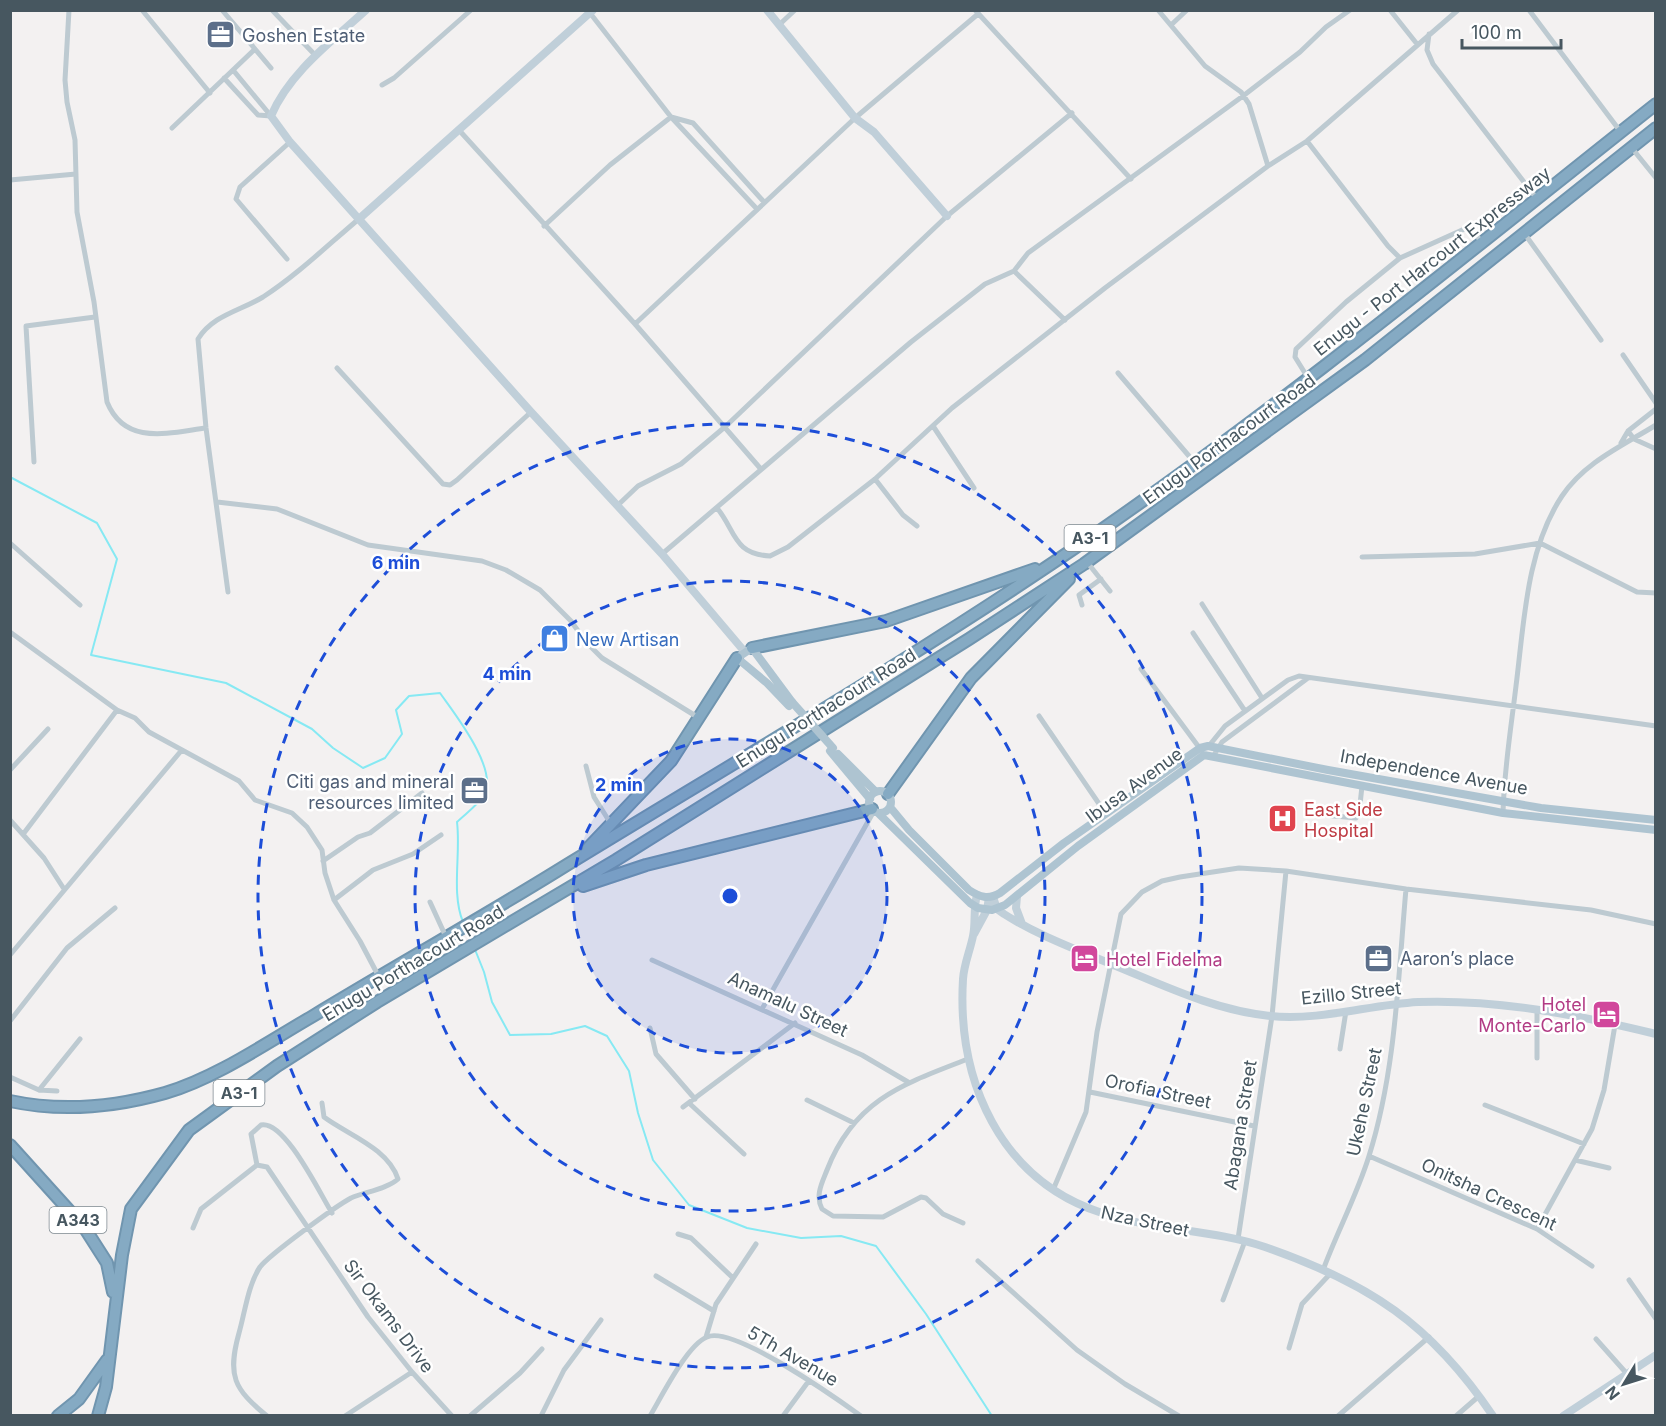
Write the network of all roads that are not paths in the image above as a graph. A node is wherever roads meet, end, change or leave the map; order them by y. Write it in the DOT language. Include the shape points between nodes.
graph roads {
  1 [pos="69,10"];
  2 [pos="142,10"];
  3 [pos="222,10"];
  4 [pos="272,10"];
  5 [pos="366,10"];
  6 [pos="471,10"];
  7 [pos="767,10"];
  8 [pos="795,10"];
  9 [pos="1158,10"];
  10 [pos="1187,10"];
  11 [pos="1350,10"];
  12 [pos="1458,10"];
  13 [pos="1529,10"];
  14 [pos="1389,11"];
  15 [pos="592,12"];
  16 [pos="977,12"];
  17 [pos="780,24"];
  18 [pos="1171,25"];
  19 [pos="1429,34"];
  20 [pos="1417,44"];
  21 [pos="255,49"];
  22 [pos="316,56"];
  23 [pos="271,68"];
  24 [pos="233,70"];
  25 [pos="224,78"];
  26 [pos="382,85"];
  27 [pos="210,93"];
  28 [pos="1243,96"];
  29 [pos="1656,104"];
  30 [pos="1072,113"];
  31 [pos="271,116"];
  32 [pos="671,117"];
  33 [pos="855,118"];
  34 [pos="172,128"];
  35 [pos="1656,128"];
  36 [pos="458,129"];
  37 [pos="1620,131"];
  38 [pos="1307,141"];
  39 [pos="290,142"];
  40 [pos="1631,147"];
  41 [pos="1268,166"];
  42 [pos="76,174"];
  43 [pos="1656,178"];
  44 [pos="10,180"];
  45 [pos="1131,180"];
  46 [pos="1537,199"];
  47 [pos="764,202"];
  48 [pos="756,208"];
  49 [pos="947,216"];
  50 [pos="360,218"];
  51 [pos="544,226"];
  52 [pos="1524,233"];
  53 [pos="1482,243"];
  54 [pos="1400,258"];
  55 [pos="287,259"];
  56 [pos="1014,270"];
  57 [pos="95,317"];
  58 [pos="1065,320"];
  59 [pos="635,324"];
  60 [pos="1601,340"];
  61 [pos="1623,355"];
  62 [pos="337,368"];
  63 [pos="1118,373"];
  64 [pos="1309,379"];
  65 [pos="1656,403"];
  66 [pos="1656,409"];
  67 [pos="531,412"];
  68 [pos="1656,425"];
  69 [pos="726,426"];
  70 [pos="933,426"];
  71 [pos="206,429"];
  72 [pos="1628,431"];
  73 [pos="1634,439"];
  74 [pos="1621,443"];
  75 [pos="1656,449"];
  76 [pos="34,462"];
  77 [pos="1195,463"];
  78 [pos="760,468"];
  79 [pos="875,479"];
  80 [pos="974,488"];
  81 [pos="217,502"];
  82 [pos="618,505"];
  83 [pos="717,508"];
  84 [pos="917,526"];
  85 [pos="10,543"];
  86 [pos="1540,543"];
  87 [pos="662,554"];
  88 [pos="1362,557"];
  89 [pos="1055,561"];
  90 [pos="1086,563"];
  91 [pos="1101,579"];
  92 [pos="1110,591"];
  93 [pos="228,592"];
  94 [pos="1656,594"];
  95 [pos="80,604"];
  96 [pos="1202,604"];
  97 [pos="1082,605"];
  98 [pos="10,632"];
  99 [pos="1193,633"];
  100 [pos="744,652"];
  101 [pos="1141,669"];
  102 [pos="1308,678"];
  103 [pos="1262,698"];
  104 [pos="791,704"];
  105 [pos="1514,706"];
  106 [pos="117,710"];
  107 [pos="1245,711"];
  108 [pos="1039,716"];
  109 [pos="699,718"];
  110 [pos="1656,726"];
  111 [pos="48,729"];
  112 [pos="181,751"];
  113 [pos="1208,751"];
  114 [pos="586,766"];
  115 [pos="10,770"];
  116 [pos="1380,785"];
  117 [pos="1362,786"];
  118 [pos="422,792"];
  119 [pos="888,794"];
  120 [pos="1503,801"];
  121 [pos="874,805"];
  122 [pos="890,807"];
  123 [pos="1503,813"];
  124 [pos="1106,814"];
  125 [pos="1312,814"];
  126 [pos="10,820"];
  127 [pos="1656,820"];
  128 [pos="612,825"];
  129 [pos="1656,830"];
  130 [pos="24,833"];
  131 [pos="441,835"];
  132 [pos="580,858"];
  133 [pos="323,861"];
  134 [pos="1286,871"];
  135 [pos="64,889"];
  136 [pos="1406,889"];
  137 [pos="977,895"];
  138 [pos="558,896"];
  139 [pos="1017,896"];
  140 [pos="991,897"];
  141 [pos="334,900"];
  142 [pos="430,902"];
  143 [pos="974,906"];
  144 [pos="115,908"];
  145 [pos="997,909"];
  146 [pos="987,910"];
  147 [pos="1656,924"];
  148 [pos="1023,925"];
  149 [pos="973,935"];
  150 [pos="449,938"];
  151 [pos="10,955"];
  152 [pos="652,960"];
  153 [pos="1111,963"];
  154 [pos="378,977"];
  155 [pos="1396,1004"];
  156 [pos="762,1009"];
  157 [pos="1537,1009"];
  158 [pos="1346,1011"];
  159 [pos="1272,1016"];
  160 [pos="10,1020"];
  161 [pos="795,1023"];
  162 [pos="1615,1025"];
  163 [pos="650,1029"];
  164 [pos="1656,1034"];
  165 [pos="80,1039"];
  166 [pos="1340,1049"];
  167 [pos="1537,1058"];
  168 [pos="968,1059"];
  169 [pos="10,1077"];
  170 [pos="908,1082"];
  171 [pos="39,1090"];
  172 [pos="57,1091"];
  173 [pos="1090,1092"];
  174 [pos="695,1099"];
  175 [pos="807,1100"];
  176 [pos="10,1101"];
  177 [pos="322,1103"];
  178 [pos="1485,1105"];
  179 [pos="854,1123"];
  180 [pos="1254,1126"];
  181 [pos="1584,1144"];
  182 [pos="10,1145"];
  183 [pos="744,1154"];
  184 [pos="1369,1156"];
  185 [pos="1575,1160"];
  186 [pos="257,1165"];
  187 [pos="1609,1168"];
  188 [pos="1053,1192"];
  189 [pos="332,1213"];
  190 [pos="963,1223"];
  191 [pos="193,1228"];
  192 [pos="309,1229"];
  193 [pos="1537,1229"];
  194 [pos="678,1234"];
  195 [pos="1241,1240"];
  196 [pos="756,1244"];
  197 [pos="978,1261"];
  198 [pos="1593,1266"];
  199 [pos="1327,1272"];
  200 [pos="656,1276"];
  201 [pos="733,1278"];
  202 [pos="1629,1280"];
  203 [pos="1223,1300"];
  204 [pos="115,1311"];
  205 [pos="714,1311"];
  206 [pos="1656,1319"];
  207 [pos="601,1320"];
  208 [pos="706,1337"];
  209 [pos="1429,1337"];
  210 [pos="1596,1339"];
  211 [pos="1289,1348"];
  212 [pos="542,1349"];
  213 [pos="1656,1355"];
  214 [pos="108,1359"];
  215 [pos="412,1372"];
  216 [pos="1628,1375"];
  217 [pos="808,1382"];
  218 [pos="1479,1396"];
  219 [pos="58,1416"];
  220 [pos="98,1416"];
  221 [pos="267,1416"];
  222 [pos="345,1416"];
  223 [pos="452,1416"];
  224 [pos="470,1416"];
  225 [pos="541,1416"];
  226 [pos="650,1416"];
  227 [pos="783,1416"];
  228 [pos="861,1416"];
  229 [pos="1179,1416"];
  230 [pos="1338,1416"];
  231 [pos="1456,1416"];
  232 [pos="1493,1416"];
  233 [pos="1563,1416"];
  1 -- 42 [label="street" via="65,80"];
  2 -- 27 [label="street"];
  3 -- 21 [label="street"];
  4 -- 22 [label="street"];
  5 -- 22 [label="street"];
  6 -- 26 [label="street"];
  7 -- 17 [label="street"];
  8 -- 17 [label="street"];
  9 -- 18 [label="street"];
  10 -- 18 [label="street"];
  11 -- 28 [label="street"];
  12 -- 19 [label="street"];
  13 -- 37 [label="street"];
  14 -- 20 [label="street"];
  15 -- 32 [label="street"];
  15 -- 36 [label="street"];
  16 -- 30 [label="street"];
  16 -- 33 [label="street"];
  17 -- 33 [label="street"];
  18 -- 28 [label="street" via="1205,66 1233,84"];
  19 -- 20 [label="street"];
  19 -- 46 [label="street" via="1427,50 1433,64"];
  20 -- 38 [label="street"];
  21 -- 23 [label="street"];
  21 -- 24 [label="street"];
  22 -- 31 [label="street" via="279,96"];
  24 -- 25 [label="street"];
  24 -- 31 [label="street"];
  25 -- 27 [label="street"];
  25 -- 31 [label="street" via="258,115"];
  27 -- 34 [label="street"];
  28 -- 41 [label="street" via="1256,122"];
  28 -- 45 [label="street"];
  29 -- 37 [label="highway, Enugu - Port Harcourt Expressway / A3-1"];
  30 -- 45 [label="street"];
  30 -- 49 [label="street"];
  31 -- 39 [label="street"];
  32 -- 47 [label="street" via="693,123"];
  32 -- 48 [label="street"];
  32 -- 51 [label="street" via="610,165"];
  33 -- 47 [label="street"];
  33 -- 49 [label="street" via="874,132"];
  35 -- 40 [label="highway, Enugu Porthacourt Road / A3-1"];
  36 -- 50 [label="street"];
  36 -- 51 [label="street"];
  37 -- 46 [label="highway, Enugu - Port Harcourt Expressway / A3-1"];
  38 -- 41 [label="street"];
  38 -- 54 [label="street"];
  39 -- 50 [label="street"];
  39 -- 55 [label="street" via="240,187 236,200"];
  40 -- 43 [label="street"];
  40 -- 52 [label="highway, Enugu Porthacourt Road / A3-1"];
  41 -- 58 [label="street"];
  42 -- 44 [label="street"];
  42 -- 57 [label="street" via="76,212"];
  45 -- 56 [label="street" via="1028,253"];
  46 -- 53 [label="highway, Enugu - Port Harcourt Expressway / A3-1"];
  47 -- 48 [label="street"];
  48 -- 59 [label="street"];
  49 -- 69 [label="street"];
  50 -- 67 [label="street"];
  50 -- 71 [label="street" via="262,297 205,327 198,339"];
  51 -- 59 [label="street"];
  52 -- 60 [label="street"];
  52 -- 90 [label="highway, Enugu Porthacourt Road / A3-1" via="1304,407"];
  53 -- 54 [label="street" via="1471,226"];
  53 -- 64 [label="highway, Enugu - Port Harcourt Expressway / A3-1"];
  54 -- 64 [label="street" via="1296,349 1295,357"];
  56 -- 58 [label="street"];
  56 -- 78 [label="street" via="985,284"];
  57 -- 71 [label="street" via="112,415 127,429 143,433"];
  57 -- 76 [label="street" via="26,326"];
  58 -- 70 [label="street"];
  59 -- 69 [label="street"];
  61 -- 65 [label="street"];
  62 -- 67 [label="street" via="443,484 457,480"];
  63 -- 77 [label="street"];
  64 -- 77 [label="highway, Enugu - Port Harcourt Expressway / A3-1"];
  66 -- 72 [label="street"];
  67 -- 82 [label="street"];
  68 -- 73 [label="street"];
  69 -- 78 [label="street"];
  69 -- 82 [label="street" via="681,464 638,486"];
  70 -- 79 [label="street"];
  70 -- 80 [label="street"];
  71 -- 81 [label="street"];
  72 -- 73 [label="street"];
  72 -- 74 [label="street"];
  73 -- 74 [label="street"];
  73 -- 75 [label="street"];
  74 -- 86 [label="street" via="1599,458 1562,496"];
  77 -- 89 [label="highway, Enugu - Port Harcourt Expressway / A3-1"];
  78 -- 83 [label="street"];
  79 -- 83 [label="street" via="788,548 770,556 736,542 730,525"];
  79 -- 84 [label="street" via="903,515"];
  81 -- 93 [label="street"];
  81 -- 109 [label="street" via="277,510 368,545 482,561 506,570 540,590 602,658"];
  82 -- 87 [label="street"];
  83 -- 87 [label="street"];
  85 -- 95 [label="street"];
  86 -- 88 [label="street" via="1475,554"];
  86 -- 94 [label="street" via="1636,592"];
  86 -- 105 [label="street" via="1527,603"];
  87 -- 100 [label="street"];
  89 -- 100 [label="highway" via="886,621"];
  89 -- 132 [label="highway, Enugu - Port Harcourt Expressway / A3-1"];
  90 -- 91 [label="street"];
  90 -- 119 [label="highway" via="970,678"];
  90 -- 138 [label="highway, Enugu Porthacourt Road / A3-1"];
  91 -- 92 [label="street"];
  91 -- 97 [label="street" via="1079,595"];
  96 -- 103 [label="street"];
  98 -- 106 [label="street"];
  99 -- 107 [label="street"];
  100 -- 104 [label="main road"];
  100 -- 104 [label="main road" via="767,683"];
  100 -- 109 [label="highway"];
  101 -- 113 [label="street"];
  102 -- 103 [label="street, Ibusa Avenue" via="1294,676"];
  102 -- 105 [label="street, Ibusa Avenue"];
  102 -- 113 [label="street, Ibusa Avenue"];
  103 -- 107 [label="street, Ibusa Avenue"];
  104 -- 121 [label="main road, bridge"];
  105 -- 110 [label="street, Ibusa Avenue"];
  105 -- 120 [label="street"];
  106 -- 112 [label="street"];
  106 -- 130 [label="street"];
  107 -- 113 [label="street, Ibusa Avenue" via="1216,735"];
  108 -- 124 [label="street"];
  109 -- 128 [label="highway" via="671,761"];
  111 -- 115 [label="street"];
  112 -- 133 [label="street" via="214,765 238,781 255,800 292,813 317,840"];
  112 -- 135 [label="street"];
  113 -- 116 [label="main road, Independence Avenue"];
  113 -- 117 [label="main road, Independence Avenue"];
  113 -- 124 [label="main road, Ibusa Avenue"];
  113 -- 139 [label="main road, Ibusa Avenue"];
  114 -- 128 [label="street" via="594,797"];
  116 -- 117 [label="main road, Independence Avenue"];
  116 -- 120 [label="main road, Independence Avenue"];
  116 -- 123 [label="main road, Independence Avenue"];
  117 -- 125 [label="street" via="1356,818"];
  118 -- 133 [label="street" via="370,833"];
  119 -- 121 [label="main road"];
  119 -- 122 [label="main road"];
  120 -- 123 [label="street"];
  120 -- 127 [label="main road, Independence Avenue"];
  121 -- 122 [label="main road" via="884,813"];
  121 -- 138 [label="highway" via="646,865"];
  121 -- 143 [label="main road"];
  121 -- 156 [label="street"];
  122 -- 137 [label="main road"];
  123 -- 129 [label="main road, Independence Avenue"];
  124 -- 140 [label="main road, Ibusa Avenue"];
  126 -- 130 [label="street"];
  128 -- 132 [label="highway"];
  130 -- 135 [label="street"];
  131 -- 141 [label="street" via="413,854 373,870"];
  132 -- 150 [label="highway, Enugu - Port Harcourt Expressway / A3-1"];
  133 -- 141 [label="street"];
  134 -- 136 [label="street, Orofia Street"];
  134 -- 153 [label="street, Orofia Street" via="1221,868 1152,886 1121,914"];
  134 -- 159 [label="street, Abagana Street"];
  135 -- 151 [label="street"];
  136 -- 147 [label="street, Orofia Street" via="1591,910"];
  136 -- 155 [label="street, Ukehe Street"];
  137 -- 140 [label="main road"];
  137 -- 143 [label="street, Nza Street"];
  138 -- 204 [label="highway, Enugu Porthacourt Road / A3-1" via="377,1002 277,1066 189,1130 131,1209"];
  139 -- 145 [label="main road, Ibusa Avenue"];
  139 -- 148 [label="street" via="1017,911"];
  140 -- 145 [label="street"];
  140 -- 146 [label="street"];
  141 -- 154 [label="street"];
  142 -- 150 [label="street"];
  143 -- 146 [label="main road, Ibusa Avenue"];
  143 -- 149 [label="street, Nza Street"];
  144 -- 160 [label="street" via="67,948"];
  145 -- 146 [label="main road, Ibusa Avenue"];
  145 -- 148 [label="street, Ezillo Street"];
  146 -- 149 [label="street"];
  148 -- 153 [label="street, Ezillo Street"];
  149 -- 168 [label="street, Nza Street" via="963,979"];
  150 -- 154 [label="highway, Enugu - Port Harcourt Expressway / A3-1"];
  152 -- 156 [label="street, Anamalu Street"];
  153 -- 159 [label="street, Ezillo Street" via="1206,1002"];
  153 -- 173 [label="street, Orofia Street"];
  154 -- 176 [label="highway, Enugu - Port Harcourt Expressway / A3-1" via="269,1042 167,1092 84,1107 56,1108"];
  155 -- 157 [label="street, Ezillo Street" via="1482,1004"];
  155 -- 158 [label="street, Ezillo Street"];
  155 -- 184 [label="street, Ukehe Street" via="1385,1086"];
  156 -- 161 [label="street, Anamalu Street"];
  157 -- 162 [label="street, Ezillo Street"];
  157 -- 167 [label="street"];
  158 -- 159 [label="street, Ezillo Street" via="1317,1016"];
  158 -- 166 [label="street"];
  159 -- 180 [label="street, Abagana Street"];
  161 -- 170 [label="street, Anamalu Street"];
  161 -- 174 [label="street"];
  162 -- 164 [label="street, Ezillo Street"];
  162 -- 181 [label="street" via="1599,1110"];
  163 -- 174 [label="street" via="656,1054"];
  165 -- 171 [label="street"];
  168 -- 170 [label="street"];
  168 -- 188 [label="street, Nza Street" via="981,1100 1000,1134 1023,1165"];
  169 -- 171 [label="street"];
  170 -- 179 [label="street" via="877,1100"];
  171 -- 172 [label="street"];
  173 -- 180 [label="street, Orofia Street"];
  173 -- 188 [label="street, Orofia Street" via="1086,1112"];
  174 -- 183 [label="street" via="686,1105"];
  175 -- 179 [label="street"];
  177 -- 189 [label="street" via="324,1117 377,1151 395,1170 397,1181 349,1200"];
  178 -- 181 [label="street"];
  179 -- 190 [label="street" via="832,1156 818,1193 818,1202 826,1214 883,1217 921,1197"];
  180 -- 195 [label="street, Abagana Street"];
  181 -- 185 [label="street"];
  182 -- 204 [label="highway, A343" via="84,1227 102,1254 111,1276"];
  184 -- 193 [label="street, Onitsha Crescent"];
  184 -- 199 [label="street, Ukehe Street"];
  185 -- 187 [label="street"];
  185 -- 193 [label="street"];
  186 -- 189 [label="street" via="251,1134 268,1124 293,1148"];
  186 -- 191 [label="street" via="201,1209"];
  186 -- 192 [label="street, Sir Okams Drive" via="270,1171"];
  188 -- 195 [label="street, Nza Street" via="1075,1204 1129,1222"];
  189 -- 192 [label="street"];
  192 -- 215 [label="street, Sir Okams Drive" via="357,1302"];
  192 -- 221 [label="street" via="261,1265 237,1342 237,1386"];
  193 -- 198 [label="street, Onitsha Crescent"];
  194 -- 201 [label="street" via="691,1238"];
  195 -- 199 [label="street, Nza Street"];
  195 -- 203 [label="street, Abagana Street"];
  196 -- 201 [label="street"];
  197 -- 229 [label="street" via="1077,1350"];
  199 -- 209 [label="street, Nza Street" via="1387,1303"];
  199 -- 211 [label="street" via="1302,1304"];
  200 -- 205 [label="street"];
  201 -- 205 [label="street"];
  202 -- 206 [label="street"];
  204 -- 214 [label="highway, Enugu Porthacourt Road / A343"];
  205 -- 208 [label="street"];
  207 -- 225 [label="street" via="564,1370"];
  208 -- 217 [label="street, 5Th Avenue" via="727,1336 741,1341"];
  208 -- 226 [label="street" via="682,1364"];
  209 -- 218 [label="street, Nza Street"];
  209 -- 230 [label="street"];
  210 -- 216 [label="street"];
  212 -- 224 [label="street"];
  213 -- 216 [label="street"];
  214 -- 219 [label="highway, A343" via="79,1399"];
  214 -- 220 [label="highway, A343"];
  215 -- 222 [label="street"];
  215 -- 223 [label="street, Sir Okams Drive"];
  216 -- 233 [label="street"];
  217 -- 227 [label="street"];
  217 -- 228 [label="street, 5Th Avenue"];
  218 -- 231 [label="street"];
  218 -- 232 [label="street, Nza Street"];
}
